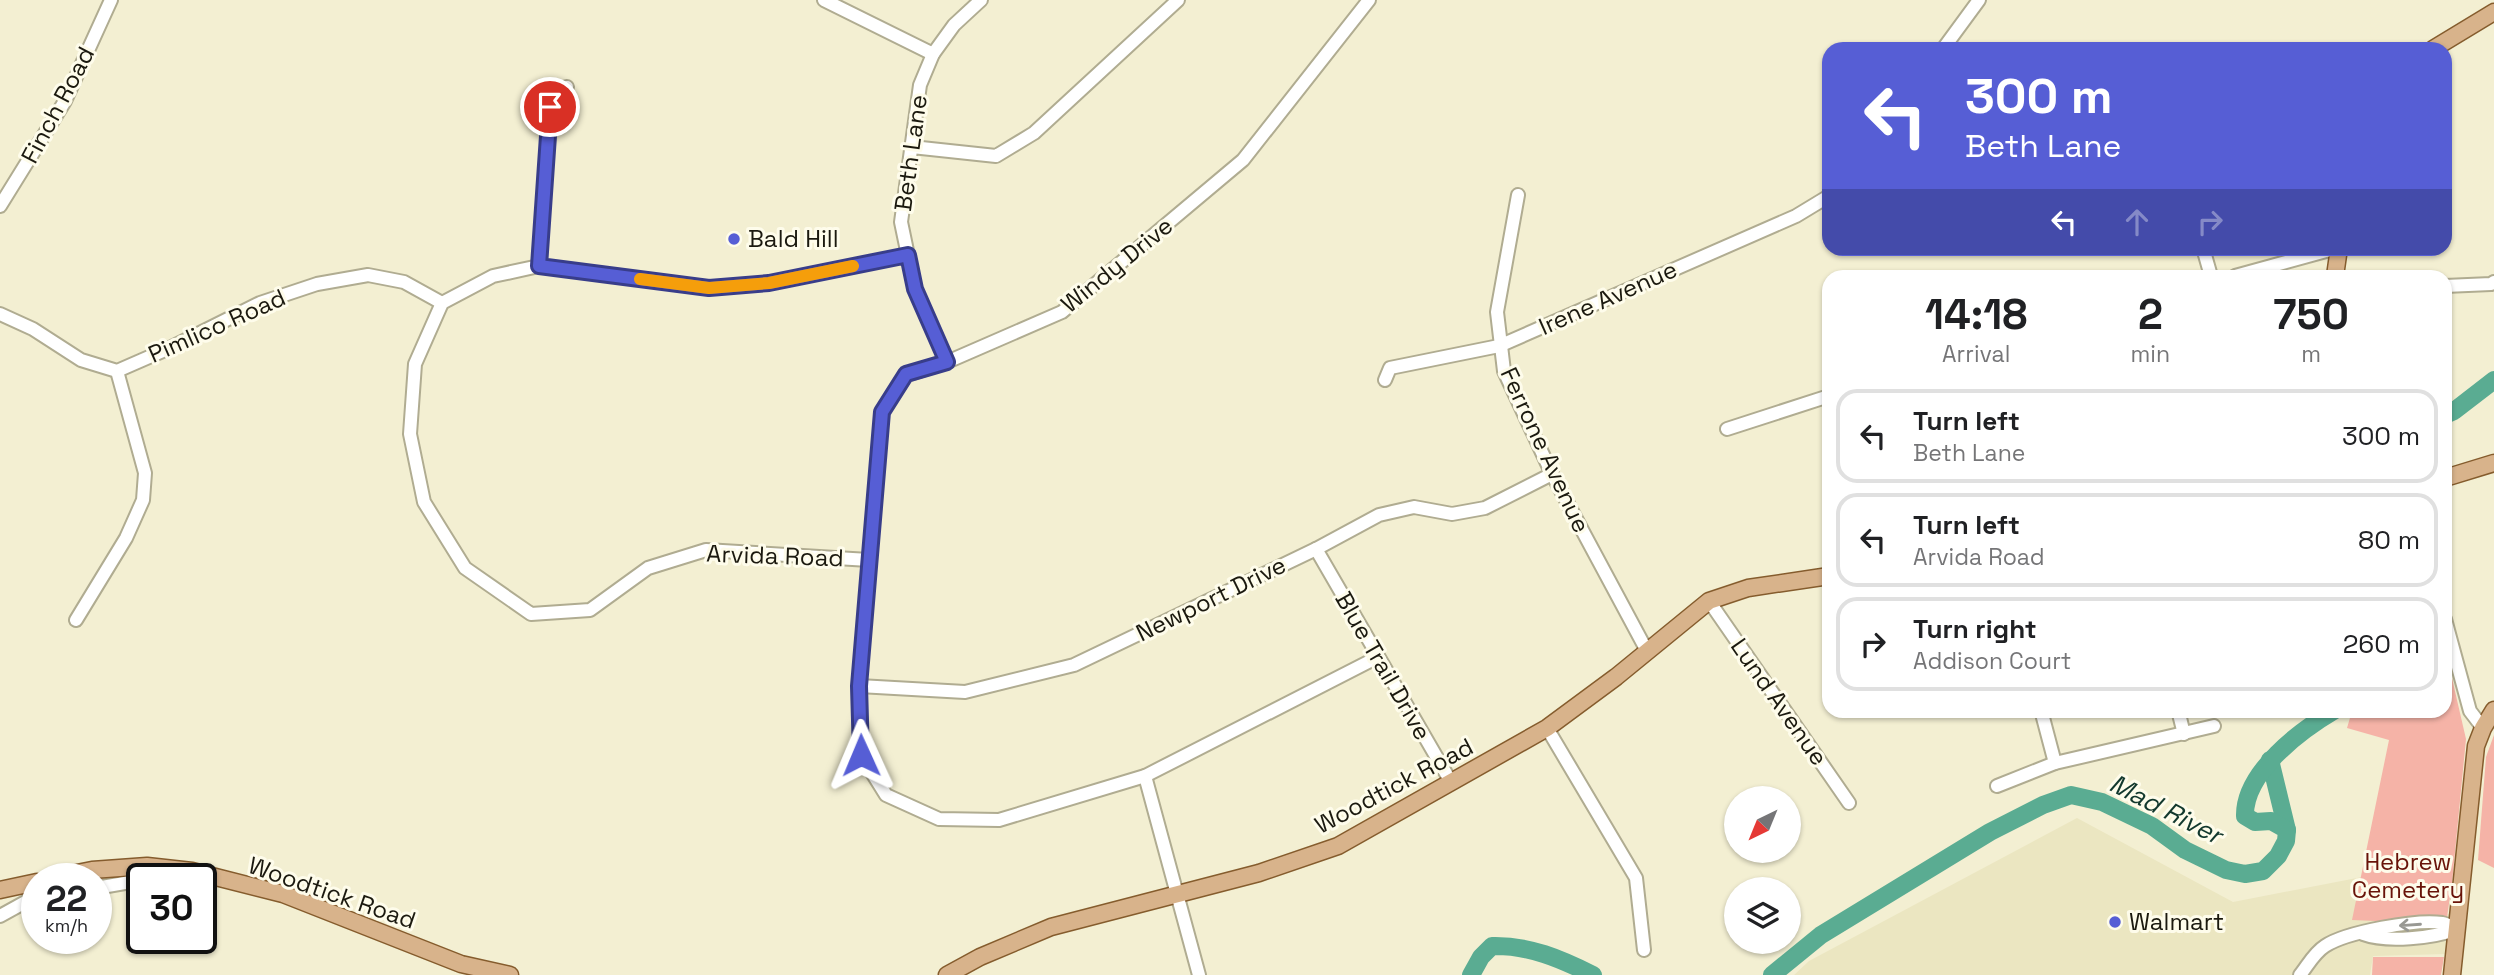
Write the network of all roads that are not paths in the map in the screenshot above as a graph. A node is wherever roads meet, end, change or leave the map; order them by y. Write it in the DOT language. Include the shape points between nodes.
graph roads {
  1 [pos="111,0"];
  2 [pos="824,0"];
  3 [pos="981,0"];
  4 [pos="1178,0"];
  5 [pos="1369,0"];
  6 [pos="1979,0"];
  7 [pos="2494,12"];
  8 [pos="1948,42"];
  9 [pos="2445,42"];
  10 [pos="933,54"];
  11 [pos="567,87"];
  12 [pos="912,147"];
  13 [pos="1517,195"];
  14 [pos="1822,200"];
  15 [pos="0,206"];
  16 [pos="908,255"];
  17 [pos="2309,256"];
  18 [pos="539,266"];
  19 [pos="2257,270"];
  20 [pos="2494,282"];
  21 [pos="2452,286"];
  22 [pos="442,303"];
  23 [pos="0,314"];
  24 [pos="1499,346"];
  25 [pos="947,362"];
  26 [pos="117,370"];
  27 [pos="1385,380"];
  28 [pos="1822,399"];
  29 [pos="1727,429"];
  30 [pos="2494,463"];
  31 [pos="1552,474"];
  32 [pos="2452,476"];
  33 [pos="1316,550"];
  34 [pos="869,560"];
  35 [pos="1822,577"];
  36 [pos="1709,601"];
  37 [pos="76,620"];
  38 [pos="2452,644"];
  39 [pos="1647,651"];
  40 [pos="1378,657"];
  41 [pos="859,686"];
  42 [pos="2494,710"];
  43 [pos="2043,718"];
  44 [pos="2180,718"];
  45 [pos="2214,726"];
  46 [pos="1547,728"];
  47 [pos="2483,728"];
  48 [pos="2184,734"];
  49 [pos="2055,763"];
  50 [pos="1145,776"];
  51 [pos="1451,782"];
  52 [pos="1997,786"];
  53 [pos="1850,803"];
  54 [pos="217,877"];
  55 [pos="21,885"];
  56 [pos="0,890"];
  57 [pos="1177,894"];
  58 [pos="21,904"];
  59 [pos="0,916"];
  60 [pos="2458,929"];
  61 [pos="1644,950"];
  62 [pos="510,975"];
  63 [pos="947,975"];
  64 [pos="1199,975"];
  65 [pos="2300,975"];
  66 [pos="2452,975"];
  1 -- 15 [label="street, Finch Road" via="65,101"];
  2 -- 10 [label="street"];
  3 -- 10 [label="street, Beth Lane" via="954,25"];
  4 -- 12 [label="street" via="1034,133 996,156"];
  5 -- 25 [label="street, Windy Drive" via="1243,160 1062,312"];
  6 -- 8 [label="street"];
  7 -- 9 [label="main road"];
  10 -- 12 [label="street, Beth Lane" via="920,85"];
  11 -- 18 [label="street" via="550,107"];
  12 -- 16 [label="street, Beth Lane" via="901,222"];
  13 -- 24 [label="street, Ferrone Avenue" via="1497,312"];
  14 -- 24 [label="street, Irene Avenue" via="1796,216"];
  16 -- 18 [label="street" via="769,283 709,288"];
  16 -- 25 [label="street, Beth Lane" via="915,289"];
  17 -- 19 [label="street"];
  18 -- 22 [label="street" via="493,276"];
  20 -- 21 [label="street"];
  22 -- 26 [label="street, Pimlico Road" via="404,282 368,275 317,284 260,303"];
  22 -- 34 [label="street, Arvida Road" via="415,364 410,434 424,502 465,568 531,614 590,610 649,568 706,550"];
  23 -- 26 [label="street, Pimlico Road" via="81,360"];
  24 -- 27 [label="street, Irene Avenue" via="1390,368"];
  24 -- 31 [label="street, Ferrone Avenue" via="1504,371"];
  25 -- 34 [label="street, Windy Drive" via="906,374 882,412"];
  26 -- 37 [label="street" via="145,473 143,500"];
  28 -- 29 [label="street"];
  30 -- 32 [label="main road"];
  31 -- 33 [label="street, Newport Drive" via="1485,508 1452,514 1414,507 1379,515"];
  31 -- 39 [label="street, Ferrone Avenue"];
  33 -- 40 [label="street, Blue Trail Drive"];
  33 -- 41 [label="street, Newport Drive" via="1074,665 965,692"];
  34 -- 41 [label="street, Windy Drive"];
  35 -- 36 [label="main road, Woodtick Road" via="1748,588"];
  36 -- 39 [label="main road, Woodtick Road"];
  36 -- 53 [label="street, Lund Avenue"];
  38 -- 47 [label="street" via="2470,710"];
  39 -- 46 [label="main road, Woodtick Road"];
  40 -- 50 [label="street, Windy Drive"];
  40 -- 51 [label="street, Blue Trail Drive"];
  41 -- 50 [label="street, Windy Drive" via="861,755 886,795 939,819 999,820"];
  42 -- 47 [label="main road"];
  43 -- 49 [label="street"];
  44 -- 48 [label="street"];
  45 -- 48 [label="street"];
  46 -- 51 [label="main road, Woodtick Road"];
  46 -- 61 [label="street" via="1636,878"];
  47 -- 60 [label="main road" via="2475,760"];
  48 -- 49 [label="street"];
  49 -- 52 [label="street"];
  50 -- 57 [label="street"];
  51 -- 57 [label="main road, Woodtick Road" via="1338,846"];
  54 -- 62 [label="main road, Woodtick Road" via="283,894 461,964"];
  55 -- 56 [label="main road"];
  57 -- 63 [label="main road, Woodtick Road" via="1051,927"];
  57 -- 64 [label="street"];
  58 -- 59 [label="street"];
  60 -- 65 [label="street" via="2443,923 2376,927 2324,946"];
  60 -- 66 [label="main road"];
}
